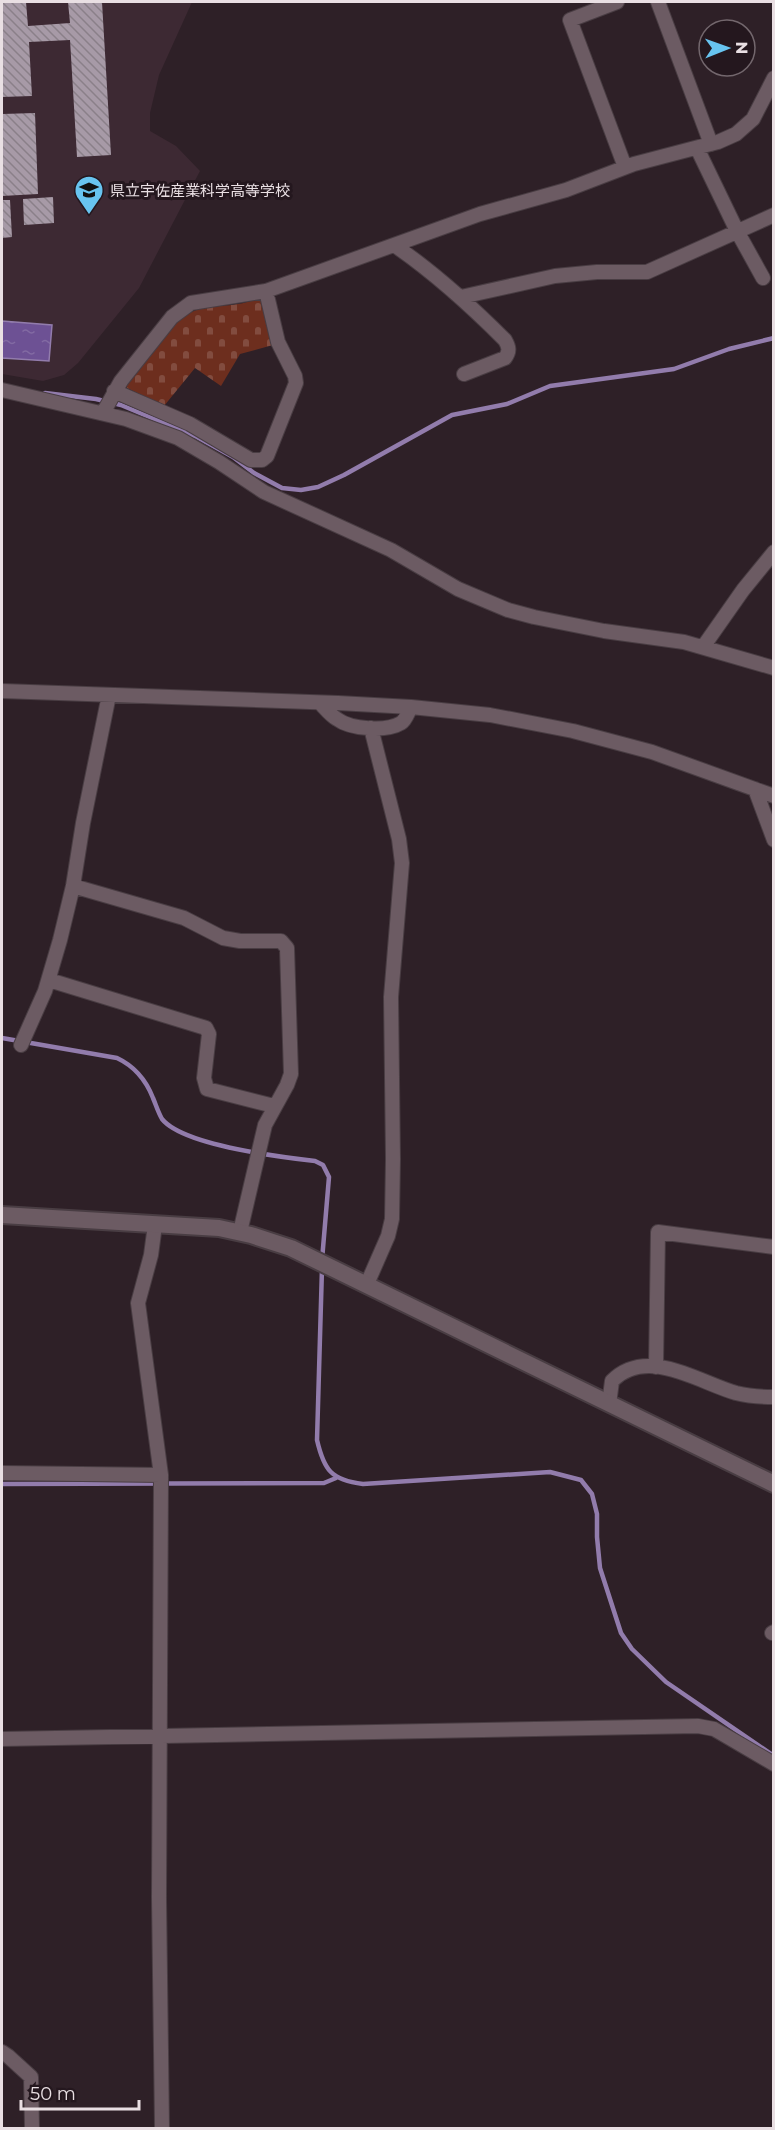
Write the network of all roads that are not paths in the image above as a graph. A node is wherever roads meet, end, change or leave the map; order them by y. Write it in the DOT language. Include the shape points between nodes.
graph roads {
  1 [pos="617,2"];
  2 [pos="658,2"];
  3 [pos="774,78"];
  4 [pos="711,144"];
  5 [pos="697,148"];
  6 [pos="626,167"];
  7 [pos="774,215"];
  8 [pos="737,231"];
  9 [pos="394,244"];
  10 [pos="763,278"];
  11 [pos="266,291"];
  12 [pos="461,297"];
  13 [pos="464,374"];
  14 [pos="2,390"];
  15 [pos="114,391"];
  16 [pos="103,413"];
  17 [pos="774,552"];
  18 [pos="704,647"];
  19 [pos="774,668"];
  20 [pos="2,691"];
  21 [pos="109,695"];
  22 [pos="320,703"];
  23 [pos="411,707"];
  24 [pos="371,728"];
  25 [pos="755,789"];
  26 [pos="774,796"];
  27 [pos="774,840"];
  28 [pos="73,886"];
  29 [pos="49,980"];
  30 [pos="21,1045"];
  31 [pos="274,1107"];
  32 [pos="2,1215"];
  33 [pos="155,1225"];
  34 [pos="240,1232"];
  35 [pos="774,1247"];
  36 [pos="367,1284"];
  37 [pos="656,1367"];
  38 [pos="774,1397"];
  39 [pos="609,1404"];
  40 [pos="2,1473"];
  41 [pos="161,1474"];
  42 [pos="774,1484"];
  43 [pos="161,1736"];
  44 [pos="2,1739"];
  45 [pos="774,1764"];
  46 [pos="2,2052"];
  47 [pos="32,2128"];
  48 [pos="162,2128"];
  1 -- 6 [label="street" via="570,20"];
  2 -- 4 [label="street"];
  3 -- 4 [label="street" via="753,119 736,134"];
  4 -- 5 [label="street"];
  5 -- 6 [label="street"];
  5 -- 8 [label="street"];
  6 -- 9 [label="street"];
  7 -- 8 [label="street"];
  8 -- 10 [label="street"];
  8 -- 12 [label="street" via="647,272 555,276"];
  9 -- 11 [label="street"];
  9 -- 12 [label="street"];
  11 -- 15 [label="street" via="191,303 181,309"];
  11 -- 15 [label="street" via="278,342 296,383 262,460 251,460 190,424"];
  12 -- 13 [label="street" via="509,346 505,358"];
  14 -- 16 [label="street"];
  15 -- 16 [label="street"];
  16 -- 18 [label="street" via="177,438 264,492 391,550 483,601 542,619"];
  17 -- 18 [label="street"];
  18 -- 19 [label="street"];
  20 -- 21 [label="street"];
  21 -- 22 [label="street"];
  21 -- 28 [label="street"];
  22 -- 23 [label="street"];
  22 -- 24 [label="street" via="341,722"];
  23 -- 24 [label="street" via="404,722"];
  23 -- 25 [label="street" via="497,716 573,730 683,761"];
  24 -- 36 [label="street" via="402,863 391,997 392,1219"];
  25 -- 26 [label="street"];
  25 -- 27 [label="street"];
  28 -- 29 [label="street"];
  28 -- 31 [label="street" via="184,918 223,938 284,944 291,1074"];
  29 -- 30 [label="street"];
  29 -- 31 [label="street" via="206,1028 207,1089"];
  31 -- 34 [label="street" via="265,1125"];
  32 -- 33 [label="street"];
  33 -- 34 [label="street"];
  33 -- 41 [label="street" via="138,1314"];
  34 -- 36 [label="street" via="291,1248"];
  35 -- 37 [label="street" via="658,1232"];
  36 -- 39 [label="street"];
  37 -- 38 [label="street" via="675,1370 736,1393"];
  37 -- 39 [label="street" via="630,1367 620,1372 612,1380"];
  39 -- 42 [label="street"];
  40 -- 41 [label="street"];
  41 -- 43 [label="street"];
  43 -- 44 [label="street"];
  43 -- 45 [label="street" via="698,1726 721,1733"];
  43 -- 48 [label="street"];
  46 -- 47 [label="street" via="31,2077"];
}
